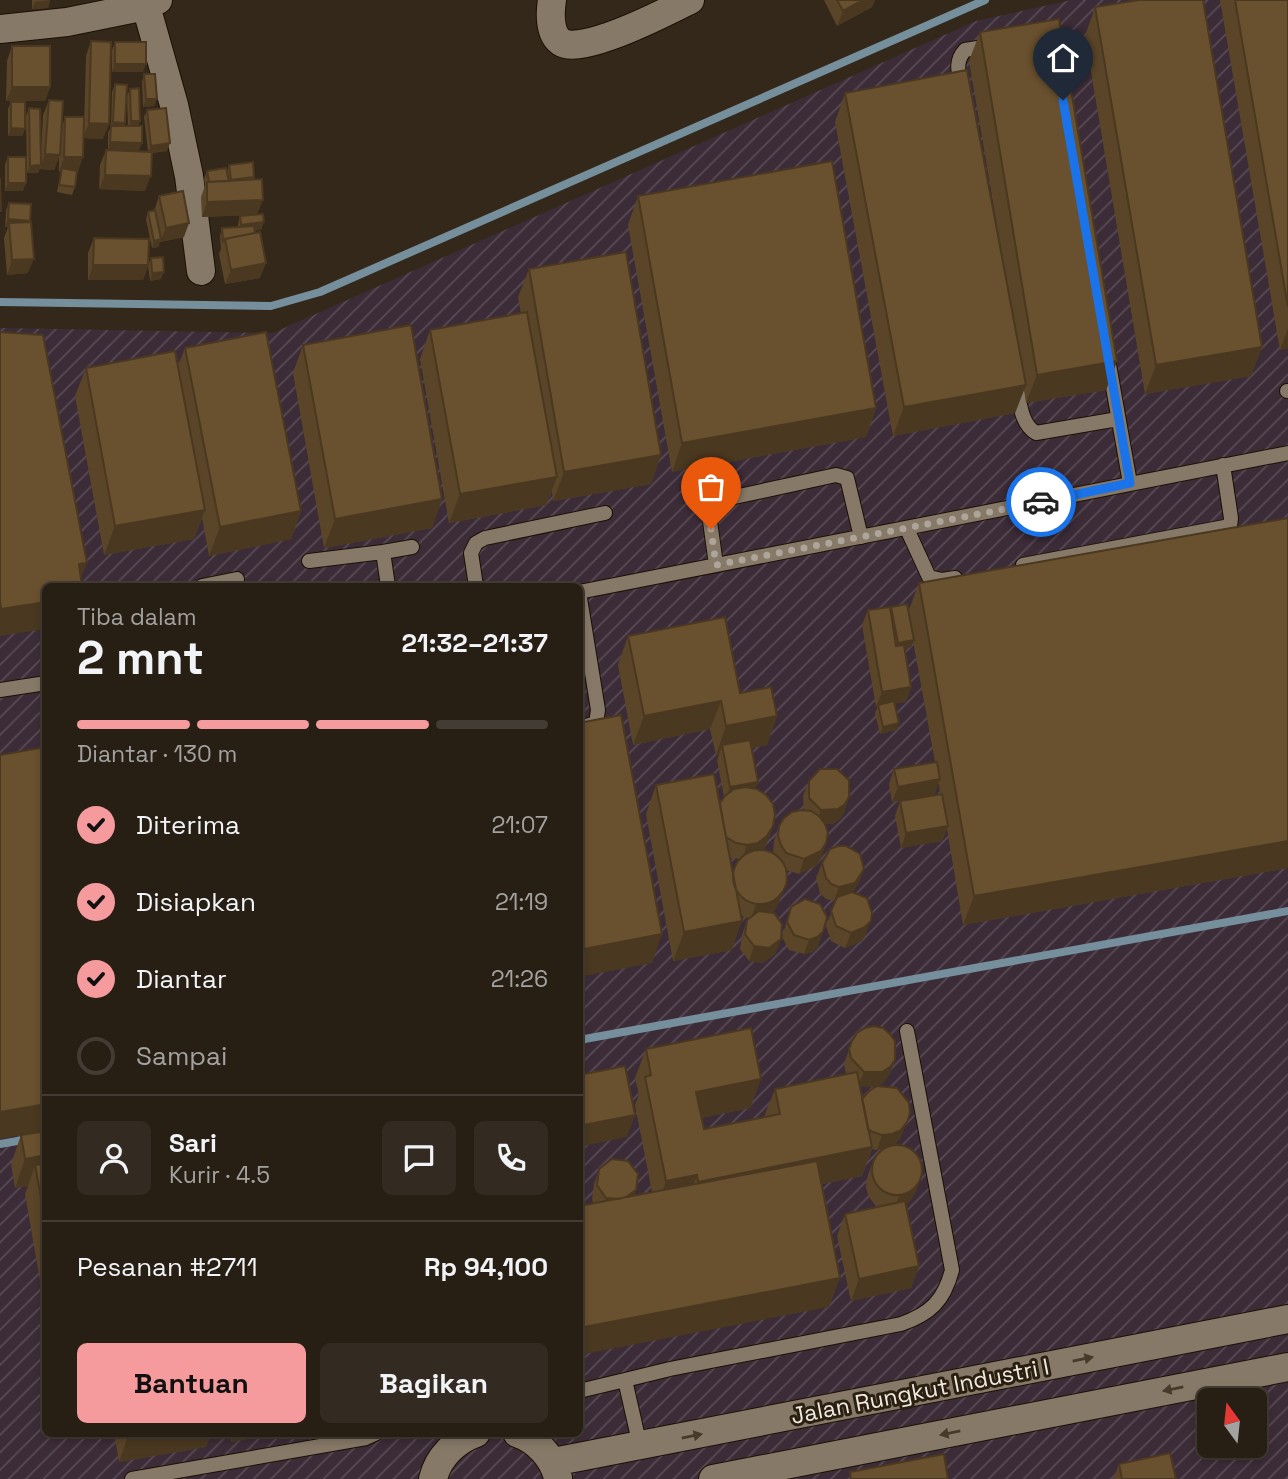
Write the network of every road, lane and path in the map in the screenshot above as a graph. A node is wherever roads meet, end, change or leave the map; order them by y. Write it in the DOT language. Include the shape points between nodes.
graph roads {
  1 [pos="552,0"];
  2 [pos="690,0"];
  3 [pos="152,3"];
  4 [pos="0,29"];
  5 [pos="1009,44"];
  6 [pos="965,104"];
  7 [pos="201,271"];
  8 [pos="1106,350"];
  9 [pos="1013,364"];
  10 [pos="1118,419"];
  11 [pos="1288,453"];
  12 [pos="1223,465"];
  13 [pos="1130,483"];
  14 [pos="605,513"];
  15 [pos="907,529"];
  16 [pos="861,537"];
  17 [pos="412,547"];
  18 [pos="383,552"];
  19 [pos="309,561"];
  20 [pos="716,565"];
  21 [pos="1011,567"];
  22 [pos="970,575"];
  23 [pos="237,579"];
  24 [pos="217,583"];
  25 [pos="388,583"];
  26 [pos="476,583"];
  27 [pos="583,591"];
  28 [pos="583,617"];
  29 [pos="42,684"];
  30 [pos="0,690"];
  31 [pos="583,727"];
  32 [pos="907,1031"];
  33 [pos="1288,1319"];
  34 [pos="1288,1367"];
  35 [pos="625,1380"];
  36 [pos="583,1390"];
  37 [pos="368,1437"];
  38 [pos="465,1437"];
  39 [pos="524,1437"];
  40 [pos="640,1446"];
  41 [pos="556,1470"];
  42 [pos="769,1474"];
  43 [pos="428,1476"];
  44 [pos="132,1479"];
  45 [pos="713,1479"];
  1 -- 2 [label="street" via="550,15 558,38 572,45 631,29"];
  3 -- 4 [label="street" via="67,22"];
  3 -- 7 [label="street" via="189,176"];
  5 -- 6 [label="lane" via="971,48 962,54 957,63"];
  8 -- 10 [label="lane"];
  9 -- 10 [label="lane" via="1025,423 1036,433"];
  10 -- 13 [label="lane"];
  11 -- 12 [label="lane"];
  12 -- 13 [label="lane"];
  12 -- 21 [label="lane" via="1230,526"];
  13 -- 15 [label="lane"];
  14 -- 26 [label="lane" via="485,538 471,553"];
  15 -- 16 [label="lane"];
  15 -- 22 [label="lane" via="929,577 942,580"];
  16 -- 20 [label="lane"];
  16 -- 20 [label="lane" via="847,478 836,475 717,502 709,514"];
  17 -- 18 [label="lane"];
  18 -- 19 [label="lane"];
  18 -- 25 [label="lane"];
  20 -- 27 [label="lane"];
  23 -- 24 [label="lane"];
  28 -- 31 [label="lane" via="598,710 596,723"];
  29 -- 30 [label="lane"];
  32 -- 35 [label="lane" via="952,1270 947,1288 933,1308 901,1324"];
  40 -- 33 [label="street, Jalan Rungkut Industri I, one-way"];
  34 -- 42 [label="street, Jalan Rungkut Industri I, one-way"];
  35 -- 36 [label="lane"];
  35 -- 40 [label="lane"];
  37 -- 44 [label="lane"];
  38 -- 43 [label="street"];
  39 -- 41 [label="street" via="541,1447"];
  40 -- 41 [label="street, Jalan Rungkut Industri I"];
  42 -- 45 [label="street, Jalan Rungkut Industri I"];
}
